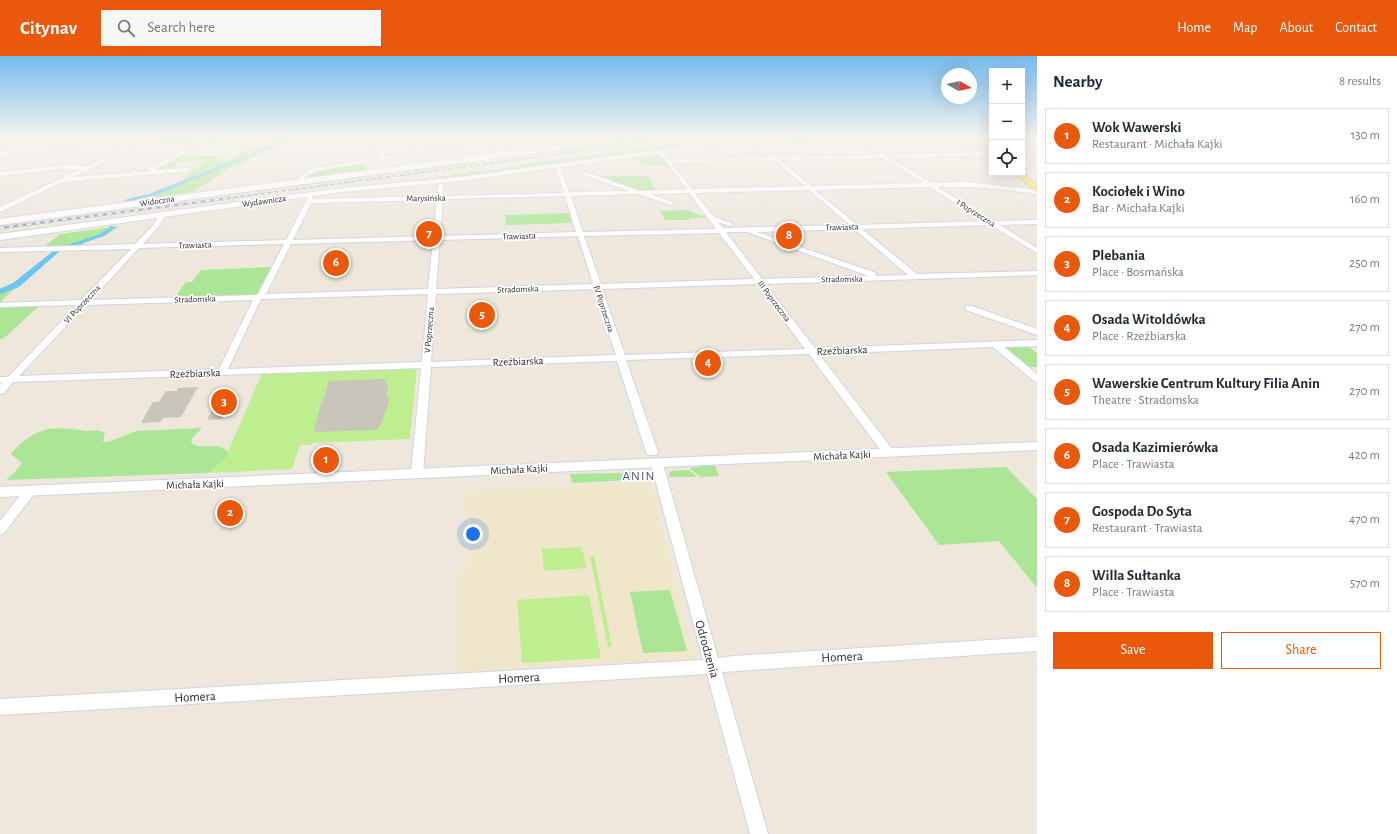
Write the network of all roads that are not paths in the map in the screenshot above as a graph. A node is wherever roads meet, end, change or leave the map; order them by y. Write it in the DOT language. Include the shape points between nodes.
graph roads {
  1 [pos="77,173"];
  2 [pos="133,173"];
  3 [pos="308,173"];
  4 [pos="337,173"];
  5 [pos="502,173"];
  6 [pos="560,173"];
  7 [pos="583,173"];
  8 [pos="677,173"];
  9 [pos="793,173"];
  10 [pos="912,173"];
  11 [pos="1025,175"];
  12 [pos="1022,176"];
  13 [pos="299,178"];
  14 [pos="62,180"];
  15 [pos="931,185"];
  16 [pos="441,186"];
  17 [pos="811,188"];
  18 [pos="1036,188"];
  19 [pos="691,192"];
  20 [pos="639,193"];
  21 [pos="567,194"];
  22 [pos="440,197"];
  23 [pos="309,198"];
  24 [pos="670,203"];
  25 [pos="3,206"];
  26 [pos="162,215"];
  27 [pos="709,217"];
  28 [pos="0,221"];
  29 [pos="1037,222"];
  30 [pos="992,223"];
  31 [pos="730,224"];
  32 [pos="857,227"];
  33 [pos="720,230"];
  34 [pos="746,230"];
  35 [pos="579,234"];
  36 [pos="0,237"];
  37 [pos="437,238"];
  38 [pos="289,242"];
  39 [pos="137,246"];
  40 [pos="0,250"];
  41 [pos="1037,251"];
  42 [pos="1037,273"];
  43 [pos="873,275"];
  44 [pos="915,277"];
  45 [pos="759,281"];
  46 [pos="597,286"];
  47 [pos="432,291"];
  48 [pos="260,296"];
  49 [pos="84,302"];
  50 [pos="0,305"];
  51 [pos="969,308"];
  52 [pos="1037,332"];
  53 [pos="1037,343"];
  54 [pos="995,344"];
  55 [pos="811,351"];
  56 [pos="620,358"];
  57 [pos="426,365"];
  58 [pos="222,372"];
  59 [pos="11,379"];
  60 [pos="1037,379"];
  61 [pos="0,380"];
  62 [pos="0,391"];
  63 [pos="1037,446"];
  64 [pos="889,453"];
  65 [pos="654,458"];
  66 [pos="417,474"];
  67 [pos="30,491"];
  68 [pos="0,492"];
  69 [pos="0,530"];
  70 [pos="1037,644"];
  71 [pos="714,666"];
  72 [pos="0,707"];
  73 [pos="759,834"];
  1 -- 14 [label="street"];
  2 -- 14 [label="street"];
  3 -- 13 [label="street"];
  4 -- 13 [label="main road, Widoczna"];
  5 -- 23 [label="main road, Wydawnicza"];
  6 -- 21 [label="street, IV Poprzeczna"];
  7 -- 20 [label="street"];
  8 -- 19 [label="street, III Poprzeczna"];
  9 -- 17 [label="street"];
  10 -- 15 [label="street, I Poprzeczna"];
  11 -- 18 [label="main road"];
  12 -- 18 [label="main road"];
  13 -- 28 [label="main road, Widoczna"];
  14 -- 25 [label="street"];
  15 -- 17 [label="street, Marysińska"];
  15 -- 18 [label="street, Marysińska" via="977,184"];
  15 -- 30 [label="street, I Poprzeczna"];
  16 -- 22 [label="street, V Poprzeczna"];
  17 -- 19 [label="street, Marysińska"];
  17 -- 32 [label="street"];
  19 -- 20 [label="street, Marysińska"];
  19 -- 27 [label="street, III Poprzeczna"];
  20 -- 21 [label="street, Marysińska"];
  20 -- 24 [label="street"];
  21 -- 22 [label="street, Marysińska"];
  21 -- 35 [label="street, IV Poprzeczna"];
  22 -- 23 [label="street, Marysińska"];
  22 -- 37 [label="street, V Poprzeczna"];
  23 -- 26 [label="main road, Wydawnicza"];
  23 -- 38 [label="street"];
  26 -- 36 [label="main road, Wydawnicza"];
  26 -- 39 [label="street, VI Poprzeczna" via="157,225"];
  27 -- 31 [label="street"];
  27 -- 33 [label="street, III Poprzeczna"];
  29 -- 30 [label="street, Trawiasta"];
  30 -- 32 [label="street, Trawiasta"];
  30 -- 41 [label="street, I Poprzeczna"];
  32 -- 34 [label="street, Trawiasta"];
  32 -- 44 [label="street"];
  33 -- 34 [label="street, Trawiasta"];
  33 -- 35 [label="street, Trawiasta"];
  33 -- 45 [label="street, III Poprzeczna"];
  34 -- 43 [label="street"];
  35 -- 37 [label="street, Trawiasta"];
  35 -- 46 [label="street, IV Poprzeczna"];
  37 -- 38 [label="street, Trawiasta"];
  37 -- 47 [label="street, V Poprzeczna"];
  38 -- 39 [label="street, Trawiasta"];
  38 -- 48 [label="street"];
  39 -- 40 [label="street, Trawiasta"];
  39 -- 49 [label="street, VI Poprzeczna"];
  42 -- 44 [label="street, Stradomska"];
  44 -- 45 [label="street, Stradomska"];
  45 -- 46 [label="street, Stradomska"];
  45 -- 55 [label="street, III Poprzeczna"];
  46 -- 47 [label="street, Stradomska"];
  46 -- 56 [label="street, IV Poprzeczna"];
  47 -- 48 [label="street, Stradomska"];
  47 -- 57 [label="street, V Poprzeczna"];
  48 -- 49 [label="street, Stradomska"];
  48 -- 58 [label="street"];
  49 -- 50 [label="street, Stradomska"];
  49 -- 59 [label="street, VI Poprzeczna"];
  51 -- 52 [label="street"];
  53 -- 54 [label="street, Rzeźbiarska"];
  54 -- 55 [label="street, Rzeźbiarska"];
  54 -- 60 [label="street"];
  55 -- 56 [label="street, Rzeźbiarska"];
  55 -- 64 [label="street, III Poprzeczna"];
  56 -- 57 [label="street, Rzeźbiarska"];
  56 -- 65 [label="street, IV Poprzeczna"];
  57 -- 58 [label="street, Rzeźbiarska"];
  57 -- 66 [label="street, V Poprzeczna"];
  58 -- 59 [label="street, Rzeźbiarska"];
  59 -- 61 [label="street, Rzeźbiarska"];
  59 -- 62 [label="street, VI Poprzeczna"];
  63 -- 64 [label="street, Michała Kajki"];
  64 -- 65 [label="street, Michała Kajki"];
  65 -- 66 [label="street, Michała Kajki"];
  65 -- 71 [label="street, Odrodzenia"];
  66 -- 67 [label="street, Michała Kajki"];
  67 -- 68 [label="street, Michała Kajki"];
  67 -- 69 [label="street"];
  70 -- 71 [label="street, Homera"];
  71 -- 72 [label="street, Homera"];
  71 -- 73 [label="street, Odrodzenia"];
}
